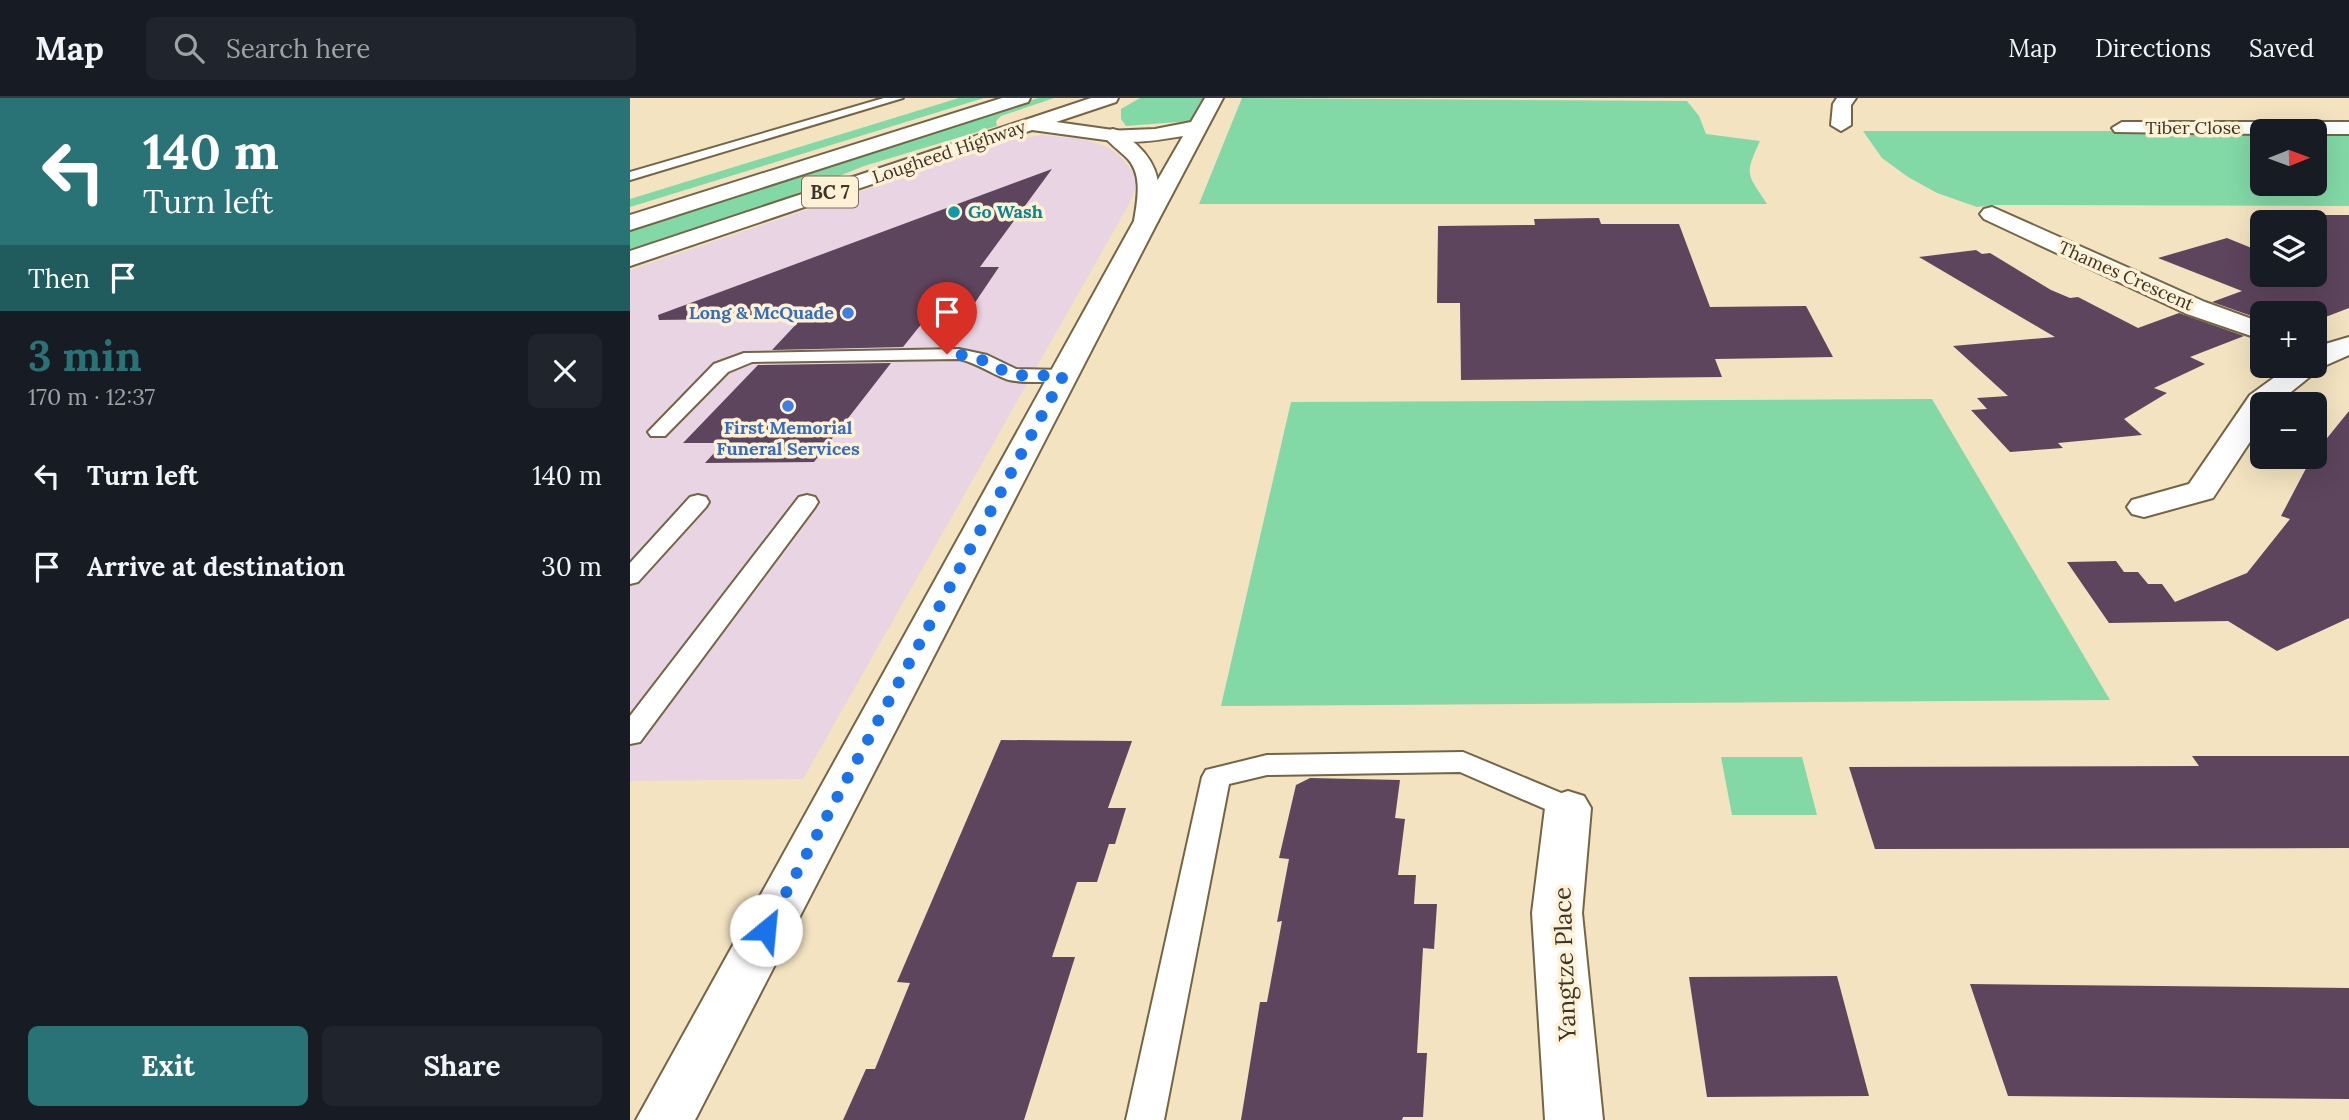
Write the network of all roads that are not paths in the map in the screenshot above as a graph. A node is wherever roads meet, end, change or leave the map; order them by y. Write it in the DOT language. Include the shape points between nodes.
graph roads {
  1 [pos="897,98"];
  2 [pos="1021,98"];
  3 [pos="1069,98"];
  4 [pos="1108,98"];
  5 [pos="1214,98"];
  6 [pos="1847,98"];
  7 [pos="1030,124"];
  8 [pos="1841,125"];
  9 [pos="1198,127"];
  10 [pos="2122,128"];
  11 [pos="2349,128"];
  12 [pos="1113,135"];
  13 [pos="630,176"];
  14 [pos="1992,214"];
  15 [pos="1146,221"];
  16 [pos="630,223"];
  17 [pos="630,259"];
  18 [pos="2250,327"];
  19 [pos="1063,376"];
  20 [pos="2292,378"];
  21 [pos="658,432"];
  22 [pos="698,502"];
  23 [pos="807,502"];
  24 [pos="2144,507"];
  25 [pos="630,577"];
  26 [pos="630,735"];
  27 [pos="1568,808"];
  28 [pos="665,1120"];
  29 [pos="1144,1120"];
  30 [pos="1573,1120"];
  1 -- 13 [label="lane"];
  2 -- 16 [label="street, Lougheed Highway / BC 7"];
  3 -- 7 [label="street" via="1028,113 1023,118"];
  4 -- 7 [label="street, Lougheed Highway / BC 7"];
  4 -- 12 [label="street" via="1101,120"];
  5 -- 9 [label="street"];
  6 -- 8 [label="street" via="1842,104"];
  7 -- 12 [label="street"];
  7 -- 17 [label="street, Lougheed Highway / BC 7"];
  9 -- 12 [label="street" via="1155,135"];
  9 -- 15 [label="street"];
  10 -- 11 [label="street, Tiber Close"];
  12 -- 15 [label="street" via="1142,159 1151,186"];
  14 -- 18 [label="street, Thames Crescent" via="2196,308"];
  15 -- 19 [label="street"];
  19 -- 21 [label="lane" via="1012,375 959,354 750,357 721,369"];
  19 -- 28 [label="street"];
  20 -- 24 [label="street" via="2261,401 2201,491"];
  22 -- 25 [label="lane"];
  23 -- 26 [label="lane"];
  27 -- 29 [label="lane" via="1463,762 1267,765 1216,777"];
  27 -- 30 [label="street, Yangtze Place" via="1558,913"];
}
